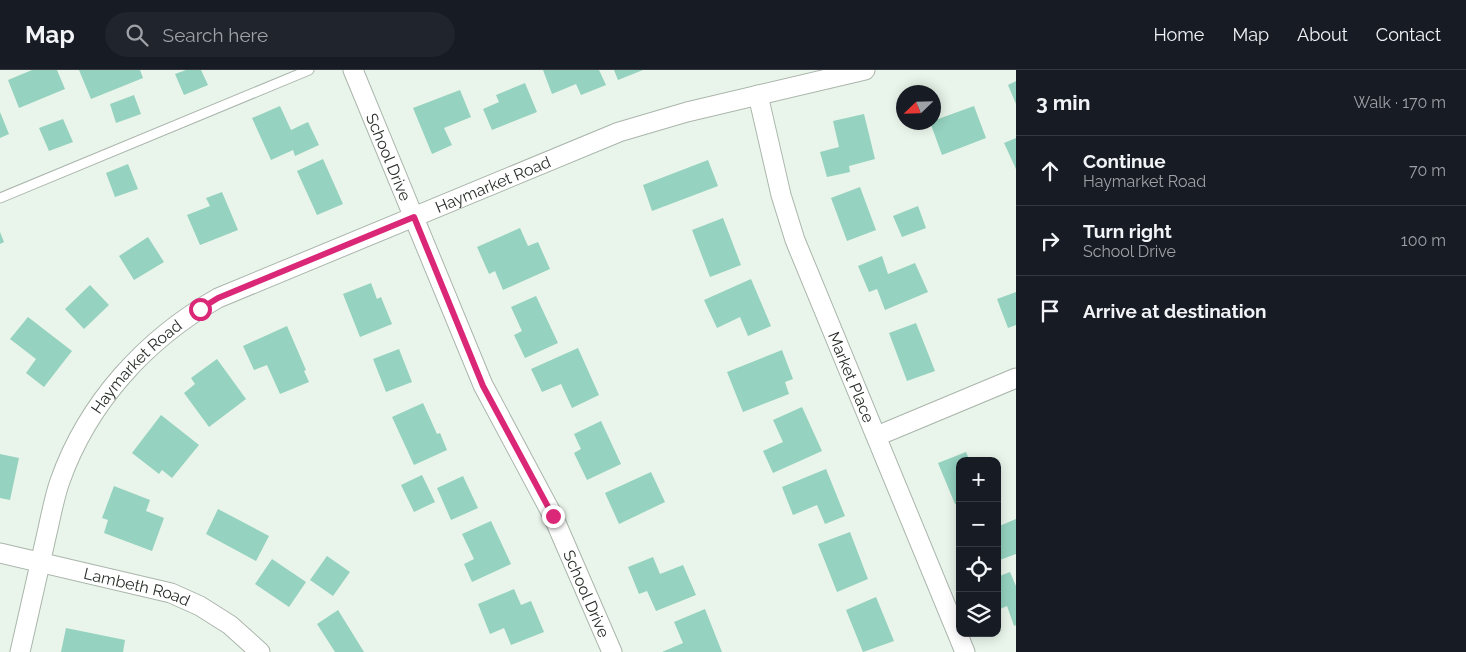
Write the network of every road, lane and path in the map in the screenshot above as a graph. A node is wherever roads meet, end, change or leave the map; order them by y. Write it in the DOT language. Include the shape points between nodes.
graph roads {
  1 [pos="309,70"];
  2 [pos="353,70"];
  3 [pos="865,70"];
  4 [pos="758,95"];
  5 [pos="0,198"];
  6 [pos="414,217"];
  7 [pos="1016,378"];
  8 [pos="877,436"];
  9 [pos="0,553"];
  10 [pos="40,562"];
  11 [pos="20,652"];
  12 [pos="260,652"];
  13 [pos="612,652"];
  14 [pos="965,652"];
  1 -- 5 [label="lane"];
  2 -- 6 [label="street, School Drive"];
  3 -- 4 [label="street, Haymarket Road"];
  4 -- 6 [label="street, Haymarket Road" via="619,132"];
  4 -- 8 [label="street, Market Place" via="795,240"];
  6 -- 10 [label="street, Haymarket Road" via="218,298 169,330 137,358 111,388 84,429 60,482"];
  6 -- 13 [label="street, School Drive" via="483,386 553,516"];
  7 -- 8 [label="street"];
  8 -- 14 [label="street, Market Place"];
  9 -- 10 [label="street, Lambeth Road"];
  10 -- 11 [label="street, Haymarket Road"];
  10 -- 12 [label="street, Lambeth Road" via="172,593 230,625"];
}
